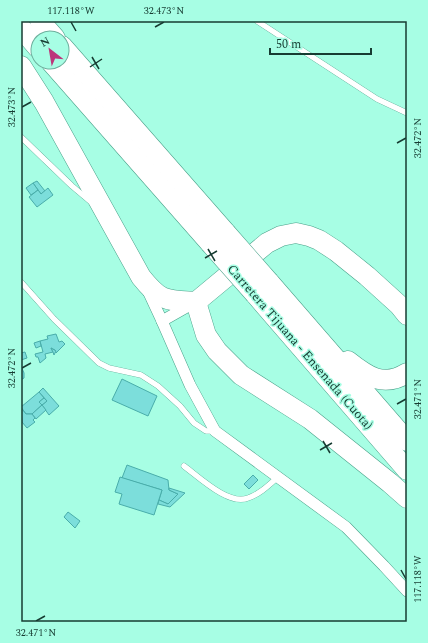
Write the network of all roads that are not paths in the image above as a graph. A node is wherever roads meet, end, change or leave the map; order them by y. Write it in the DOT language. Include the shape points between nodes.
graph roads {
  1 [pos="40,21"];
  2 [pos="258,21"];
  3 [pos="21,28"];
  4 [pos="48,30"];
  5 [pos="30,39"];
  6 [pos="70,56"];
  7 [pos="21,66"];
  8 [pos="59,70"];
  9 [pos="407,113"];
  10 [pos="21,137"];
  11 [pos="105,213"];
  12 [pos="218,238"];
  13 [pos="142,277"];
  14 [pos="21,282"];
  15 [pos="262,288"];
  16 [pos="196,302"];
  17 [pos="404,310"];
  18 [pos="162,321"];
  19 [pos="325,345"];
  20 [pos="407,373"];
  21 [pos="215,431"];
  22 [pos="407,441"];
  23 [pos="184,466"];
  24 [pos="407,470"];
  25 [pos="278,477"];
  26 [pos="407,498"];
  27 [pos="407,591"];
  1 -- 4 [label="highway"];
  2 -- 9 [label="lane" via="377,99"];
  3 -- 5 [label="highway"];
  6 -- 12 [label="highway, Carretera Tijuana - Ensenada (Cuota)"];
  7 -- 11 [label="highway" via="44,102"];
  8 -- 12 [label="highway, Carretera Tijuana - Ensenada (Cuota)"];
  10 -- 11 [label="lane" via="72,186"];
  11 -- 13 [label="highway"];
  12 -- 15 [label="highway, Carretera Tijuana - Ensenada (Cuota), bridge"];
  13 -- 16 [label="highway" via="157,295 169,300"];
  13 -- 18 [label="street"];
  14 -- 21 [label="lane" via="54,320 99,363 141,375 158,386 194,423 206,431"];
  15 -- 19 [label="highway, Carretera Tijuana - Ensenada (Cuota)"];
  15 -- 24 [label="highway, Carretera Tijuana - Ensenada (Cuota)"];
  16 -- 17 [label="highway" via="267,243 281,236 296,234 319,240 336,251"];
  16 -- 18 [label="street"];
  16 -- 26 [label="highway" via="206,335 217,351 241,375 310,419"];
  18 -- 21 [label="street" via="190,385"];
  19 -- 20 [label="highway" via="368,376 394,380"];
  19 -- 22 [label="highway, Carretera Tijuana - Ensenada (Cuota)"];
  21 -- 25 [label="street"];
  23 -- 25 [label="lane" via="224,495 236,500 259,493"];
  25 -- 27 [label="street" via="346,527"];
}
